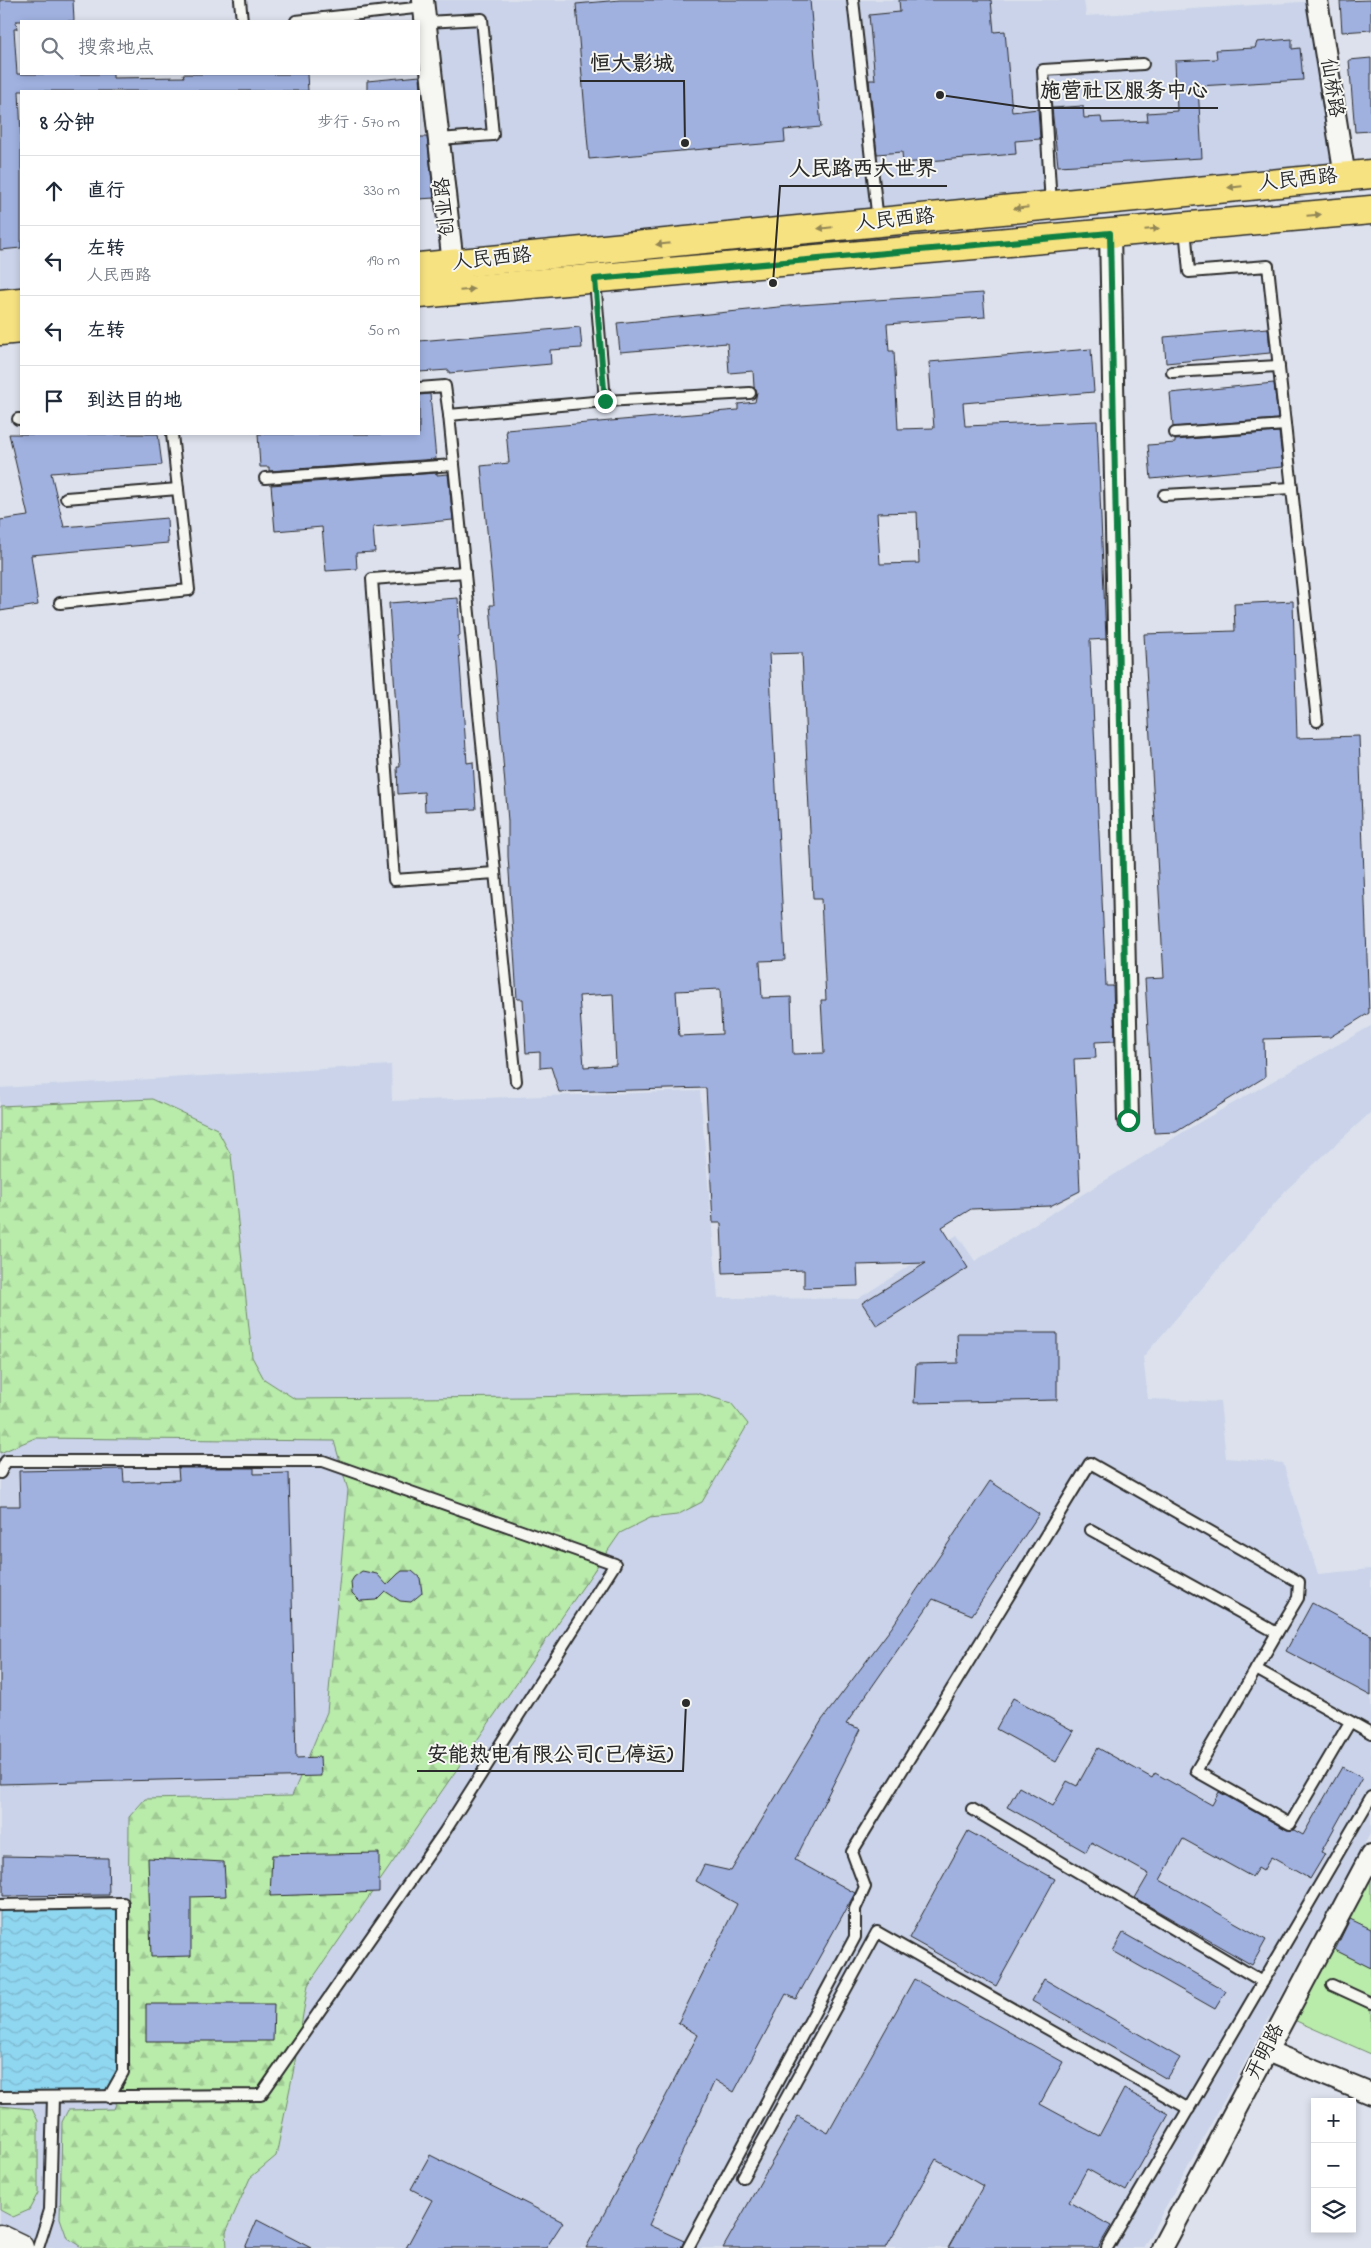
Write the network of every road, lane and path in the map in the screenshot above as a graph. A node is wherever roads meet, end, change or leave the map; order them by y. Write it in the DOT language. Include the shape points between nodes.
graph roads {
  1 [pos="240,0"];
  2 [pos="853,0"];
  3 [pos="1317,0"];
  4 [pos="424,10"];
  5 [pos="242,20"];
  6 [pos="308,20"];
  7 [pos="1143,64"];
  8 [pos="439,139"];
  9 [pos="1358,175"];
  10 [pos="1051,206"];
  11 [pos="1371,210"];
  12 [pos="878,222"];
  13 [pos="1185,226"];
  14 [pos="1110,233"];
  15 [pos="453,264"];
  16 [pos="420,267"];
  17 [pos="595,279"];
  18 [pos="420,294"];
  19 [pos="20,302"];
  20 [pos="0,304"];
  21 [pos="20,329"];
  22 [pos="0,331"];
  23 [pos="1279,366"];
  24 [pos="1172,372"];
  25 [pos="420,388"];
  26 [pos="750,393"];
  27 [pos="605,401"];
  28 [pos="449,415"];
  29 [pos="1285,426"];
  30 [pos="1175,433"];
  31 [pos="172,435"];
  32 [pos="454,465"];
  33 [pos="265,478"];
  34 [pos="1292,488"];
  35 [pos="178,489"];
  36 [pos="1164,495"];
  37 [pos="66,498"];
  38 [pos="465,572"];
  39 [pos="60,603"];
  40 [pos="1317,721"];
  41 [pos="495,873"];
  42 [pos="516,1081"];
  43 [pos="1128,1120"];
  44 [pos="0,1473"];
  45 [pos="1091,1530"];
  46 [pos="1277,1632"];
  47 [pos="1256,1669"];
  48 [pos="1350,1722"];
  49 [pos="1371,1733"];
  50 [pos="1371,1797"];
  51 [pos="972,1809"];
  52 [pos="1371,1855"];
  53 [pos="0,1904"];
  54 [pos="1263,1982"];
  55 [pos="1332,1985"];
  56 [pos="1371,2003"];
  57 [pos="1267,2051"];
  58 [pos="1371,2094"];
  59 [pos="0,2097"];
  60 [pos="53,2097"];
  61 [pos="108,2097"];
  62 [pos="1189,2109"];
  63 [pos="743,2176"];
  64 [pos="0,2239"];
  65 [pos="19,2248"];
  66 [pos="38,2248"];
  67 [pos="688,2248"];
  68 [pos="1107,2248"];
  69 [pos="1162,2248"];
  1 -- 5 [label="lane"];
  2 -- 12 [label="lane"];
  3 -- 9 [label="street, 仙桥路"];
  4 -- 6 [label="lane"];
  4 -- 8 [label="street, 创业路"];
  4 -- 8 [label="lane" via="482,19 493,135"];
  7 -- 10 [label="lane" via="1043,70"];
  8 -- 15 [label="street, 创业路"];
  9 -- 10 [label="main road, 人民西路, one-way"];
  10 -- 12 [label="main road, 人民西路, one-way"];
  13 -- 11 [label="main road, 人民西路, one-way"];
  12 -- 15 [label="main road, 人民西路, one-way"];
  14 -- 13 [label="main road, 人民西路, one-way"];
  13 -- 23 [label="lane" via="1190,272 1268,266"];
  14 -- 17 [label="main road, 人民西路"];
  14 -- 43 [label="street"];
  15 -- 16 [label="main road, 人民西路"];
  18 -- 17 [label="main road, 人民西路, one-way"];
  17 -- 27 [label="lane"];
  19 -- 20 [label="main road"];
  21 -- 22 [label="main road"];
  23 -- 24 [label="lane"];
  23 -- 29 [label="lane"];
  25 -- 28 [label="lane" via="445,386"];
  26 -- 27 [label="lane"];
  27 -- 28 [label="lane"];
  28 -- 32 [label="lane"];
  29 -- 30 [label="lane"];
  29 -- 34 [label="lane"];
  31 -- 35 [label="lane"];
  32 -- 33 [label="lane"];
  32 -- 38 [label="lane"];
  34 -- 36 [label="lane"];
  34 -- 40 [label="lane"];
  35 -- 37 [label="lane"];
  35 -- 39 [label="lane" via="189,590"];
  38 -- 41 [label="lane"];
  38 -- 41 [label="lane" via="372,579 394,880"];
  41 -- 42 [label="lane"];
  44 -- 61 [label="lane" via="6,1461 322,1461 615,1564 445,1831 261,2095"];
  45 -- 46 [label="lane"];
  46 -- 47 [label="lane"];
  46 -- 67 [label="lane" via="1298,1598 1299,1582 1090,1463 852,1852 865,1887 854,1909 855,1937"];
  47 -- 48 [label="lane"];
  47 -- 48 [label="lane" via="1196,1771 1290,1824"];
  48 -- 49 [label="lane"];
  50 -- 54 [label="lane"];
  51 -- 54 [label="lane"];
  52 -- 57 [label="street, 开明路"];
  53 -- 61 [label="lane" via="123,1903 123,2072"];
  54 -- 62 [label="lane"];
  55 -- 56 [label="lane"];
  57 -- 58 [label="street"];
  57 -- 69 [label="street, 开明路"];
  59 -- 60 [label="lane"];
  60 -- 61 [label="lane"];
  60 -- 66 [label="lane" via="50,2210"];
  62 -- 63 [label="lane" via="877,1932"];
  62 -- 68 [label="lane"];
  64 -- 65 [label="main road"];
}
